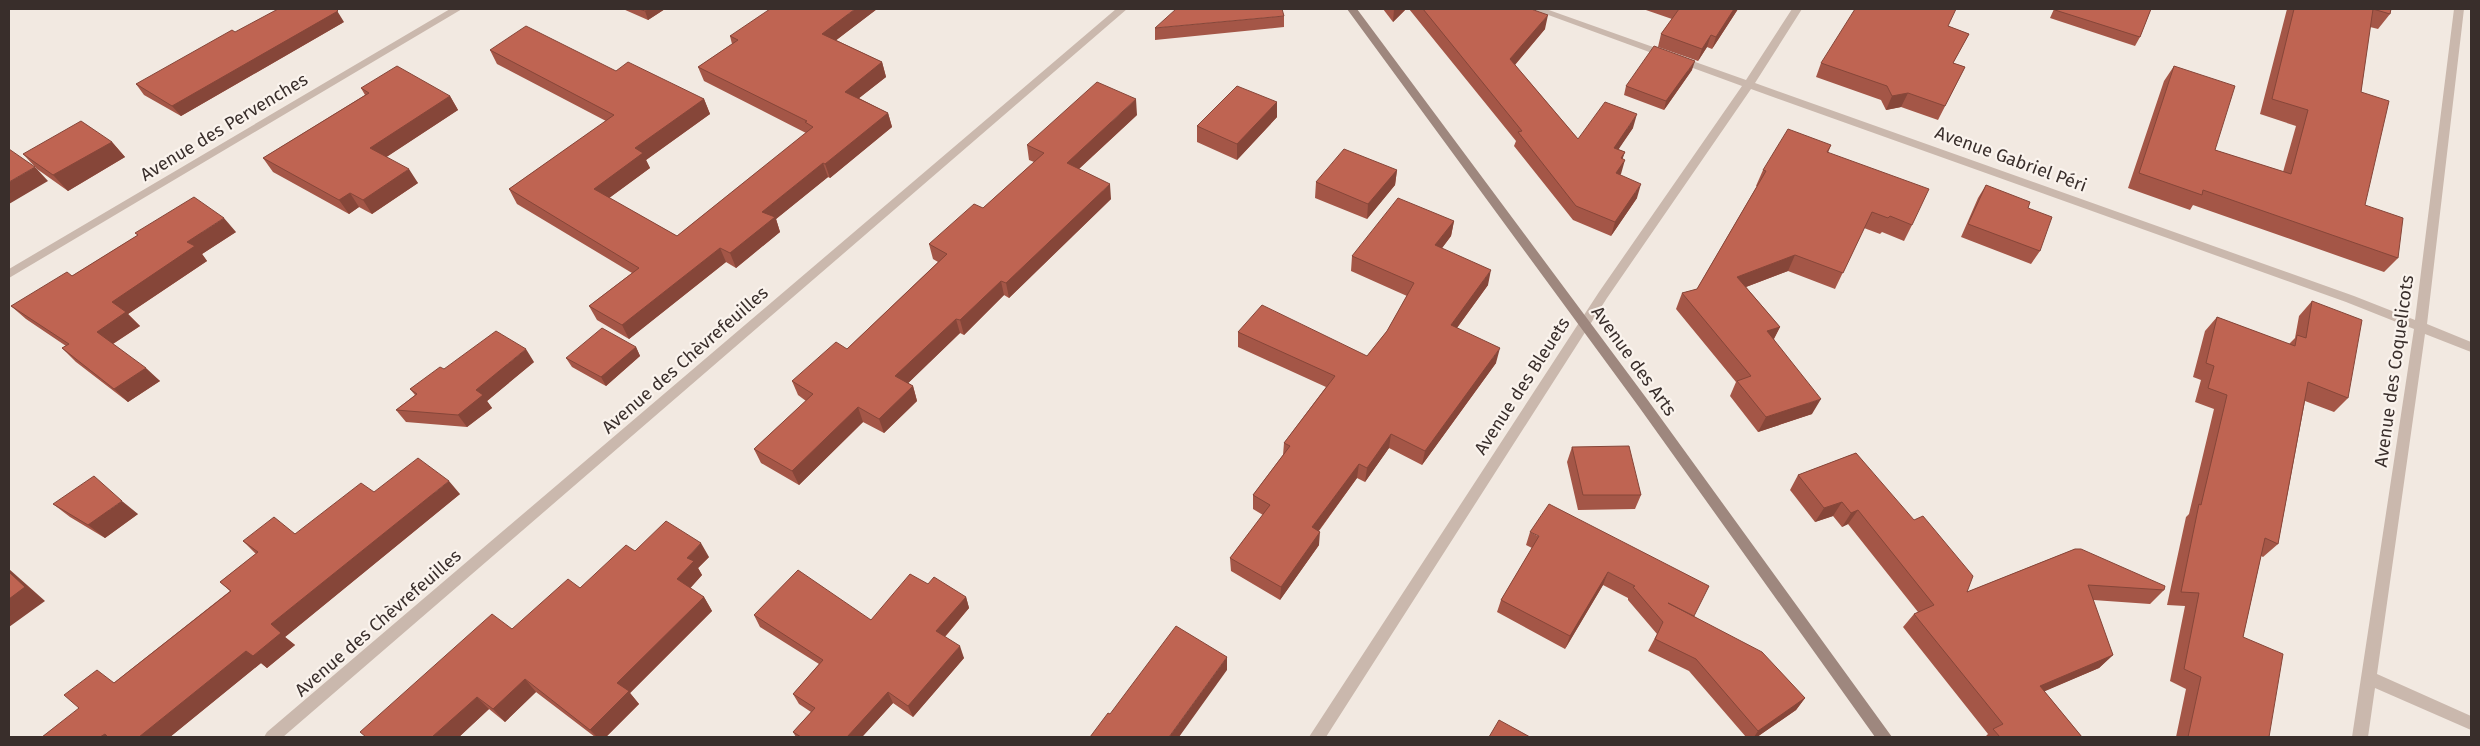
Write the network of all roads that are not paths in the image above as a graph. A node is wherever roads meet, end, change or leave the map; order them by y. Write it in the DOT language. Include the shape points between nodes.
graph roads {
  1 [pos="457,9"];
  2 [pos="1122,9"];
  3 [pos="1352,9"];
  4 [pos="1537,9"];
  5 [pos="1797,9"];
  6 [pos="2459,9"];
  7 [pos="1749,84"];
  8 [pos="9,274"];
  9 [pos="1584,323"];
  10 [pos="2420,328"];
  11 [pos="2471,347"];
  12 [pos="2369,678"];
  13 [pos="2471,723"];
  14 [pos="272,737"];
  15 [pos="1317,737"];
  16 [pos="1884,737"];
  17 [pos="2360,737"];
  1 -- 8 [label="street, Avenue des Pervenches"];
  2 -- 14 [label="street, Avenue des Chèvrefeuilles"];
  3 -- 9 [label="street, Avenue des Arts"];
  4 -- 7 [label="street, Avenue Gabriel Péri"];
  5 -- 7 [label="street, Avenue des Bleuets"];
  6 -- 10 [label="street, Avenue des Coquelicots"];
  7 -- 9 [label="street, Avenue des Bleuets"];
  7 -- 10 [label="street, Avenue Gabriel Péri" via="2350,299"];
  9 -- 15 [label="street, Avenue des Bleuets"];
  9 -- 16 [label="street, Avenue des Arts"];
  10 -- 11 [label="street, Avenue Gabriel Péri"];
  10 -- 12 [label="street, Avenue des Coquelicots"];
  12 -- 13 [label="street"];
  12 -- 17 [label="street, Avenue des Coquelicots"];
}
